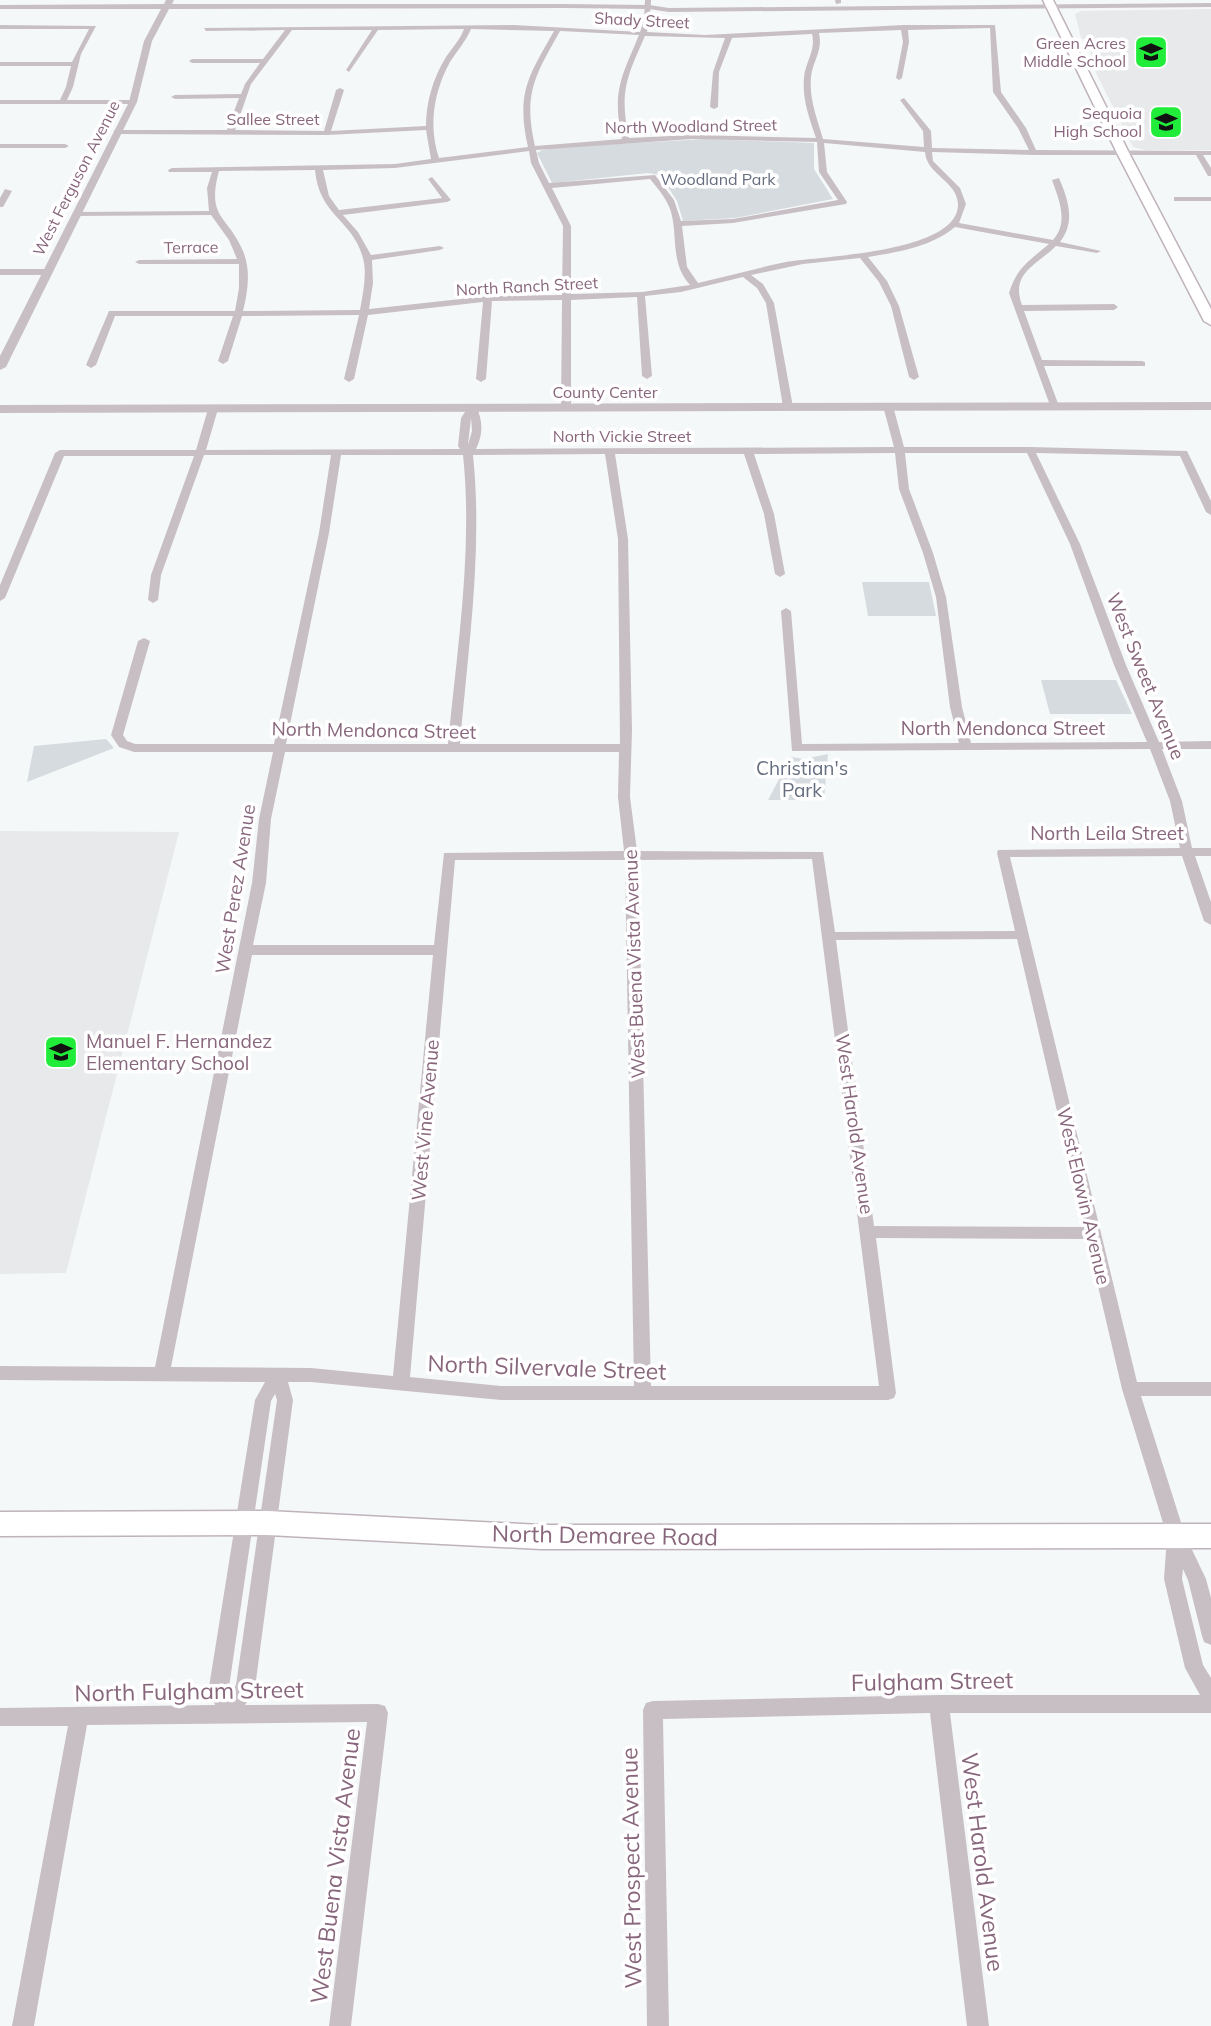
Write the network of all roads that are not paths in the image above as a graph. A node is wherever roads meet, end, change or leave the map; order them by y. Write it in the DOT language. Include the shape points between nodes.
graph roads {
  1 [pos="1116,0"];
  2 [pos="838,2"];
  3 [pos="296,3"];
  4 [pos="385,3"];
  5 [pos="470,3"];
  6 [pos="562,3"];
  7 [pos="648,3"];
  8 [pos="1050,3"];
  9 [pos="1178,3"];
  10 [pos="168,4"];
  11 [pos="1211,5"];
  12 [pos="1125,6"];
  13 [pos="0,7"];
  14 [pos="0,27"];
  15 [pos="377,27"];
  16 [pos="468,27"];
  17 [pos="904,27"];
  18 [pos="290,28"];
  19 [pos="206,29"];
  20 [pos="558,29"];
  21 [pos="815,32"];
  22 [pos="643,35"];
  23 [pos="730,37"];
  24 [pos="192,61"];
  25 [pos="264,61"];
  26 [pos="0,64"];
  27 [pos="75,64"];
  28 [pos="349,70"];
  29 [pos="899,78"];
  30 [pos="340,90"];
  31 [pos="243,96"];
  32 [pos="175,97"];
  33 [pos="904,100"];
  34 [pos="0,102"];
  35 [pos="63,102"];
  36 [pos="133,102"];
  37 [pos="714,107"];
  38 [pos="429,128"];
  39 [pos="117,132"];
  40 [pos="230,133"];
  41 [pos="327,133"];
  42 [pos="626,140"];
  43 [pos="820,140"];
  44 [pos="0,146"];
  45 [pos="65,146"];
  46 [pos="531,149"];
  47 [pos="927,150"];
  48 [pos="1034,153"];
  49 [pos="1122,153"];
  50 [pos="1198,153"];
  51 [pos="1211,153"];
  52 [pos="436,162"];
  53 [pos="319,169"];
  54 [pos="172,170"];
  55 [pos="216,170"];
  56 [pos="1211,174"];
  57 [pos="432,179"];
  58 [pos="1056,180"];
  59 [pos="546,186"];
  60 [pos="8,191"];
  61 [pos="1177,199"];
  62 [pos="1211,199"];
  63 [pos="0,205"];
  64 [pos="336,213"];
  65 [pos="77,214"];
  66 [pos="212,214"];
  67 [pos="676,224"];
  68 [pos="954,224"];
  69 [pos="1055,243"];
  70 [pos="440,248"];
  71 [pos="1097,251"];
  72 [pos="862,255"];
  73 [pos="368,258"];
  74 [pos="243,261"];
  75 [pos="139,262"];
  76 [pos="0,272"];
  77 [pos="47,272"];
  78 [pos="745,275"];
  79 [pos="695,286"];
  80 [pos="641,294"];
  81 [pos="567,297"];
  82 [pos="488,299"];
  83 [pos="1114,307"];
  84 [pos="1017,308"];
  85 [pos="363,312"];
  86 [pos="237,313"];
  87 [pos="1211,321"];
  88 [pos="223,361"];
  89 [pos="1037,363"];
  90 [pos="1142,364"];
  91 [pos="91,365"];
  92 [pos="0,367"];
  93 [pos="647,376"];
  94 [pos="914,377"];
  95 [pos="349,379"];
  96 [pos="481,379"];
  97 [pos="1054,406"];
  98 [pos="1211,406"];
  99 [pos="788,407"];
  100 [pos="888,407"];
  101 [pos="472,408"];
  102 [pos="566,408"];
  103 [pos="0,409"];
  104 [pos="213,409"];
  105 [pos="1030,450"];
  106 [pos="748,451"];
  107 [pos="900,451"];
  108 [pos="610,452"];
  109 [pos="200,453"];
  110 [pos="336,453"];
  111 [pos="468,453"];
  112 [pos="1211,512"];
  113 [pos="779,574"];
  114 [pos="0,597"];
  115 [pos="153,600"];
  116 [pos="786,611"];
  117 [pos="144,641"];
  118 [pos="1211,744"];
  119 [pos="1155,745"];
  120 [pos="279,746"];
  121 [pos="965,746"];
  122 [pos="626,748"];
  123 [pos="454,749"];
  124 [pos="1187,852"];
  125 [pos="1211,852"];
  126 [pos="1003,853"];
  127 [pos="632,855"];
  128 [pos="1211,921"];
  129 [pos="1022,935"];
  130 [pos="830,936"];
  131 [pos="245,950"];
  132 [pos="440,950"];
  133 [pos="869,1233"];
  134 [pos="1092,1233"];
  135 [pos="0,1373"];
  136 [pos="162,1373"];
  137 [pos="278,1374"];
  138 [pos="401,1384"];
  139 [pos="1130,1389"];
  140 [pos="1211,1389"];
  141 [pos="888,1393"];
  142 [pos="643,1394"];
  143 [pos="256,1522"];
  144 [pos="0,1524"];
  145 [pos="1176,1536"];
  146 [pos="1211,1536"];
  147 [pos="1211,1636"];
  148 [pos="1211,1695"];
  149 [pos="939,1704"];
  150 [pos="1211,1704"];
  151 [pos="653,1710"];
  152 [pos="378,1713"];
  153 [pos="227,1715"];
  154 [pos="79,1716"];
  155 [pos="0,1717"];
  156 [pos="23,2026"];
  157 [pos="340,2026"];
  158 [pos="658,2026"];
  159 [pos="978,2026"];
  1 -- 12 [label="street"];
  2 -- 7 [label="street"];
  2 -- 8 [label="street"];
  3 -- 4 [label="street"];
  3 -- 10 [label="street"];
  4 -- 5 [label="street"];
  5 -- 6 [label="street"];
  6 -- 7 [label="street"];
  7 -- 8 [label="street" via="709,10 1006,9"];
  7 -- 22 [label="street"];
  8 -- 12 [label="street"];
  8 -- 49 [label="main road"];
  9 -- 11 [label="street"];
  9 -- 12 [label="street"];
  10 -- 13 [label="street"];
  10 -- 36 [label="street, West Ferguson Avenue" via="144,53"];
  14 -- 27 [label="street" via="94,27"];
  15 -- 16 [label="street, Shady Street"];
  15 -- 18 [label="street, Shady Street"];
  15 -- 28 [label="street"];
  16 -- 20 [label="street, Shady Street"];
  16 -- 38 [label="street" via="441,74"];
  17 -- 21 [label="street, Shady Street"];
  17 -- 29 [label="street"];
  17 -- 48 [label="street, Shady Street" via="993,26 994,83"];
  18 -- 19 [label="street, Shady Street"];
  18 -- 25 [label="street"];
  20 -- 22 [label="street, Shady Street"];
  20 -- 46 [label="street" via="540,57 527,92"];
  21 -- 23 [label="street, Shady Street"];
  21 -- 43 [label="street" via="817,44 807,86"];
  22 -- 23 [label="street, Shady Street"];
  22 -- 42 [label="street" via="624,77 620,107"];
  23 -- 37 [label="street" via="716,72"];
  24 -- 25 [label="street"];
  25 -- 31 [label="street"];
  26 -- 27 [label="street"];
  27 -- 35 [label="street" via="73,85"];
  30 -- 41 [label="street"];
  31 -- 32 [label="street"];
  31 -- 40 [label="street"];
  33 -- 47 [label="street" via="927,131"];
  34 -- 35 [label="street"];
  35 -- 36 [label="street"];
  36 -- 39 [label="street, West Ferguson Avenue"];
  38 -- 41 [label="street, Sallee Street"];
  38 -- 52 [label="street"];
  39 -- 40 [label="street, Sallee Street"];
  39 -- 65 [label="street, West Ferguson Avenue"];
  40 -- 41 [label="street, Sallee Street"];
  42 -- 43 [label="street, North Woodland Street"];
  42 -- 46 [label="street, North Woodland Street"];
  43 -- 47 [label="street, North Woodland Street"];
  43 -- 67 [label="street" via="823,172 843,202 733,221"];
  44 -- 45 [label="street"];
  46 -- 52 [label="street, North Woodland Street"];
  46 -- 59 [label="street"];
  47 -- 48 [label="street, North Woodland Street"];
  47 -- 68 [label="street" via="932,166 961,197 962,209"];
  48 -- 49 [label="street, North Woodland Street"];
  49 -- 50 [label="street, North Woodland Street"];
  49 -- 87 [label="main road"];
  50 -- 51 [label="street, North Woodland Street"];
  50 -- 56 [label="street"];
  52 -- 53 [label="street, North Woodland Street"];
  53 -- 55 [label="street, North Woodland Street"];
  53 -- 64 [label="street" via="321,192"];
  54 -- 55 [label="street, North Woodland Street"];
  55 -- 66 [label="street" via="210,193"];
  57 -- 64 [label="street" via="447,200"];
  58 -- 69 [label="street" via="1067,219"];
  59 -- 67 [label="street" via="652,177 672,203"];
  59 -- 81 [label="street" via="567,226"];
  60 -- 63 [label="street"];
  61 -- 62 [label="street"];
  64 -- 73 [label="street" via="355,233"];
  65 -- 66 [label="street"];
  65 -- 77 [label="street, West Ferguson Avenue"];
  66 -- 74 [label="street"];
  67 -- 79 [label="street" via="680,266"];
  68 -- 69 [label="street"];
  68 -- 72 [label="street, North Ranch Street" via="902,248"];
  69 -- 71 [label="street"];
  69 -- 84 [label="street" via="1016,281"];
  70 -- 73 [label="street"];
  72 -- 78 [label="street, North Ranch Street"];
  72 -- 94 [label="street" via="883,281 895,306"];
  73 -- 85 [label="street"];
  74 -- 75 [label="street, Terrace"];
  74 -- 86 [label="street"];
  76 -- 77 [label="street"];
  77 -- 92 [label="street, West Ferguson Avenue"];
  78 -- 79 [label="street, North Ranch Street"];
  78 -- 99 [label="street" via="760,286 770,303"];
  79 -- 80 [label="street, North Ranch Street"];
  80 -- 81 [label="street, North Ranch Street"];
  80 -- 93 [label="street"];
  81 -- 82 [label="street, North Ranch Street"];
  81 -- 102 [label="street"];
  82 -- 85 [label="street, North Ranch Street"];
  82 -- 96 [label="street"];
  83 -- 84 [label="street"];
  84 -- 89 [label="street"];
  85 -- 86 [label="street, North Ranch Street"];
  85 -- 95 [label="street"];
  86 -- 88 [label="street"];
  86 -- 91 [label="street, North Ranch Street" via="112,313"];
  89 -- 90 [label="street"];
  89 -- 97 [label="street"];
  97 -- 98 [label="street, County Center"];
  97 -- 100 [label="street, County Center"];
  99 -- 100 [label="street, County Center"];
  99 -- 102 [label="street, County Center"];
  100 -- 107 [label="street"];
  101 -- 102 [label="street, County Center"];
  101 -- 104 [label="street, County Center"];
  101 -- 111 [label="street" via="476,432"];
  103 -- 104 [label="street, County Center"];
  104 -- 109 [label="street"];
  105 -- 107 [label="street, North Vickie Street"];
  105 -- 112 [label="street, North Vickie Street" via="1184,453"];
  105 -- 119 [label="street, West Sweet Avenue" via="1075,544"];
  106 -- 107 [label="street, North Vickie Street"];
  106 -- 108 [label="street, North Vickie Street"];
  106 -- 113 [label="street" via="769,514"];
  107 -- 121 [label="street" via="904,489 939,588"];
  108 -- 111 [label="street, North Vickie Street"];
  108 -- 122 [label="street, West Buena Vista Avenue" via="623,539"];
  109 -- 110 [label="street, North Vickie Street"];
  109 -- 114 [label="street, North Vickie Street" via="60,453"];
  109 -- 115 [label="street" via="156,575"];
  110 -- 111 [label="street, North Vickie Street"];
  110 -- 120 [label="street, West Perez Avenue"];
  111 -- 123 [label="street" via="472,532"];
  116 -- 121 [label="street, North Mendonca Street" via="796,748"];
  117 -- 120 [label="street, North Mendonca Street" via="117,735 123,744 142,748"];
  118 -- 119 [label="street, North Mendonca Street"];
  119 -- 121 [label="street, North Mendonca Street"];
  119 -- 124 [label="street, West Sweet Avenue" via="1176,801"];
  120 -- 123 [label="street, North Mendonca Street"];
  120 -- 131 [label="street, West Perez Avenue"];
  122 -- 123 [label="street, North Mendonca Street"];
  122 -- 127 [label="street, West Buena Vista Avenue" via="624,797"];
  124 -- 125 [label="street, North Leila Street"];
  124 -- 126 [label="street, North Leila Street"];
  124 -- 128 [label="street, West Sweet Avenue"];
  126 -- 129 [label="street, West Elowin Avenue"];
  127 -- 130 [label="street, West Harold Avenue" via="818,855"];
  127 -- 132 [label="street, West Vine Avenue" via="449,856"];
  127 -- 142 [label="street, West Buena Vista Avenue"];
  129 -- 130 [label="street"];
  129 -- 134 [label="street, West Elowin Avenue"];
  130 -- 133 [label="street, West Harold Avenue"];
  131 -- 132 [label="street"];
  131 -- 136 [label="street, West Perez Avenue"];
  132 -- 138 [label="street, West Vine Avenue"];
  133 -- 134 [label="street"];
  133 -- 141 [label="street, West Harold Avenue"];
  134 -- 139 [label="street, West Elowin Avenue"];
  135 -- 136 [label="street, North Silvervale Street"];
  136 -- 137 [label="street, North Silvervale Street"];
  137 -- 138 [label="street, North Silvervale Street"];
  137 -- 143 [label="street" via="263,1400"];
  137 -- 143 [label="street" via="285,1400"];
  138 -- 142 [label="street, North Silvervale Street" via="489,1393"];
  139 -- 140 [label="street"];
  139 -- 145 [label="street, West Elowin Avenue"];
  141 -- 142 [label="street, North Silvervale Street"];
  143 -- 144 [label="main road, North Demaree Road"];
  143 -- 145 [label="main road, North Demaree Road" via="541,1537"];
  143 -- 153 [label="street" via="219,1687"];
  143 -- 153 [label="street" via="245,1688"];
  145 -- 146 [label="main road, North Demaree Road"];
  145 -- 147 [label="street, West Elowin Avenue" via="1197,1579"];
  145 -- 148 [label="street, West Elowin Avenue" via="1173,1579 1194,1668"];
  149 -- 150 [label="street, Fulgham Street"];
  149 -- 151 [label="street, Fulgham Street"];
  149 -- 159 [label="street, West Harold Avenue"];
  151 -- 158 [label="street, West Prospect Avenue"];
  152 -- 153 [label="street, North Fulgham Street"];
  152 -- 157 [label="street, West Buena Vista Avenue"];
  153 -- 154 [label="street, North Fulgham Street"];
  154 -- 155 [label="street, North Fulgham Street"];
  154 -- 156 [label="street"];
}
